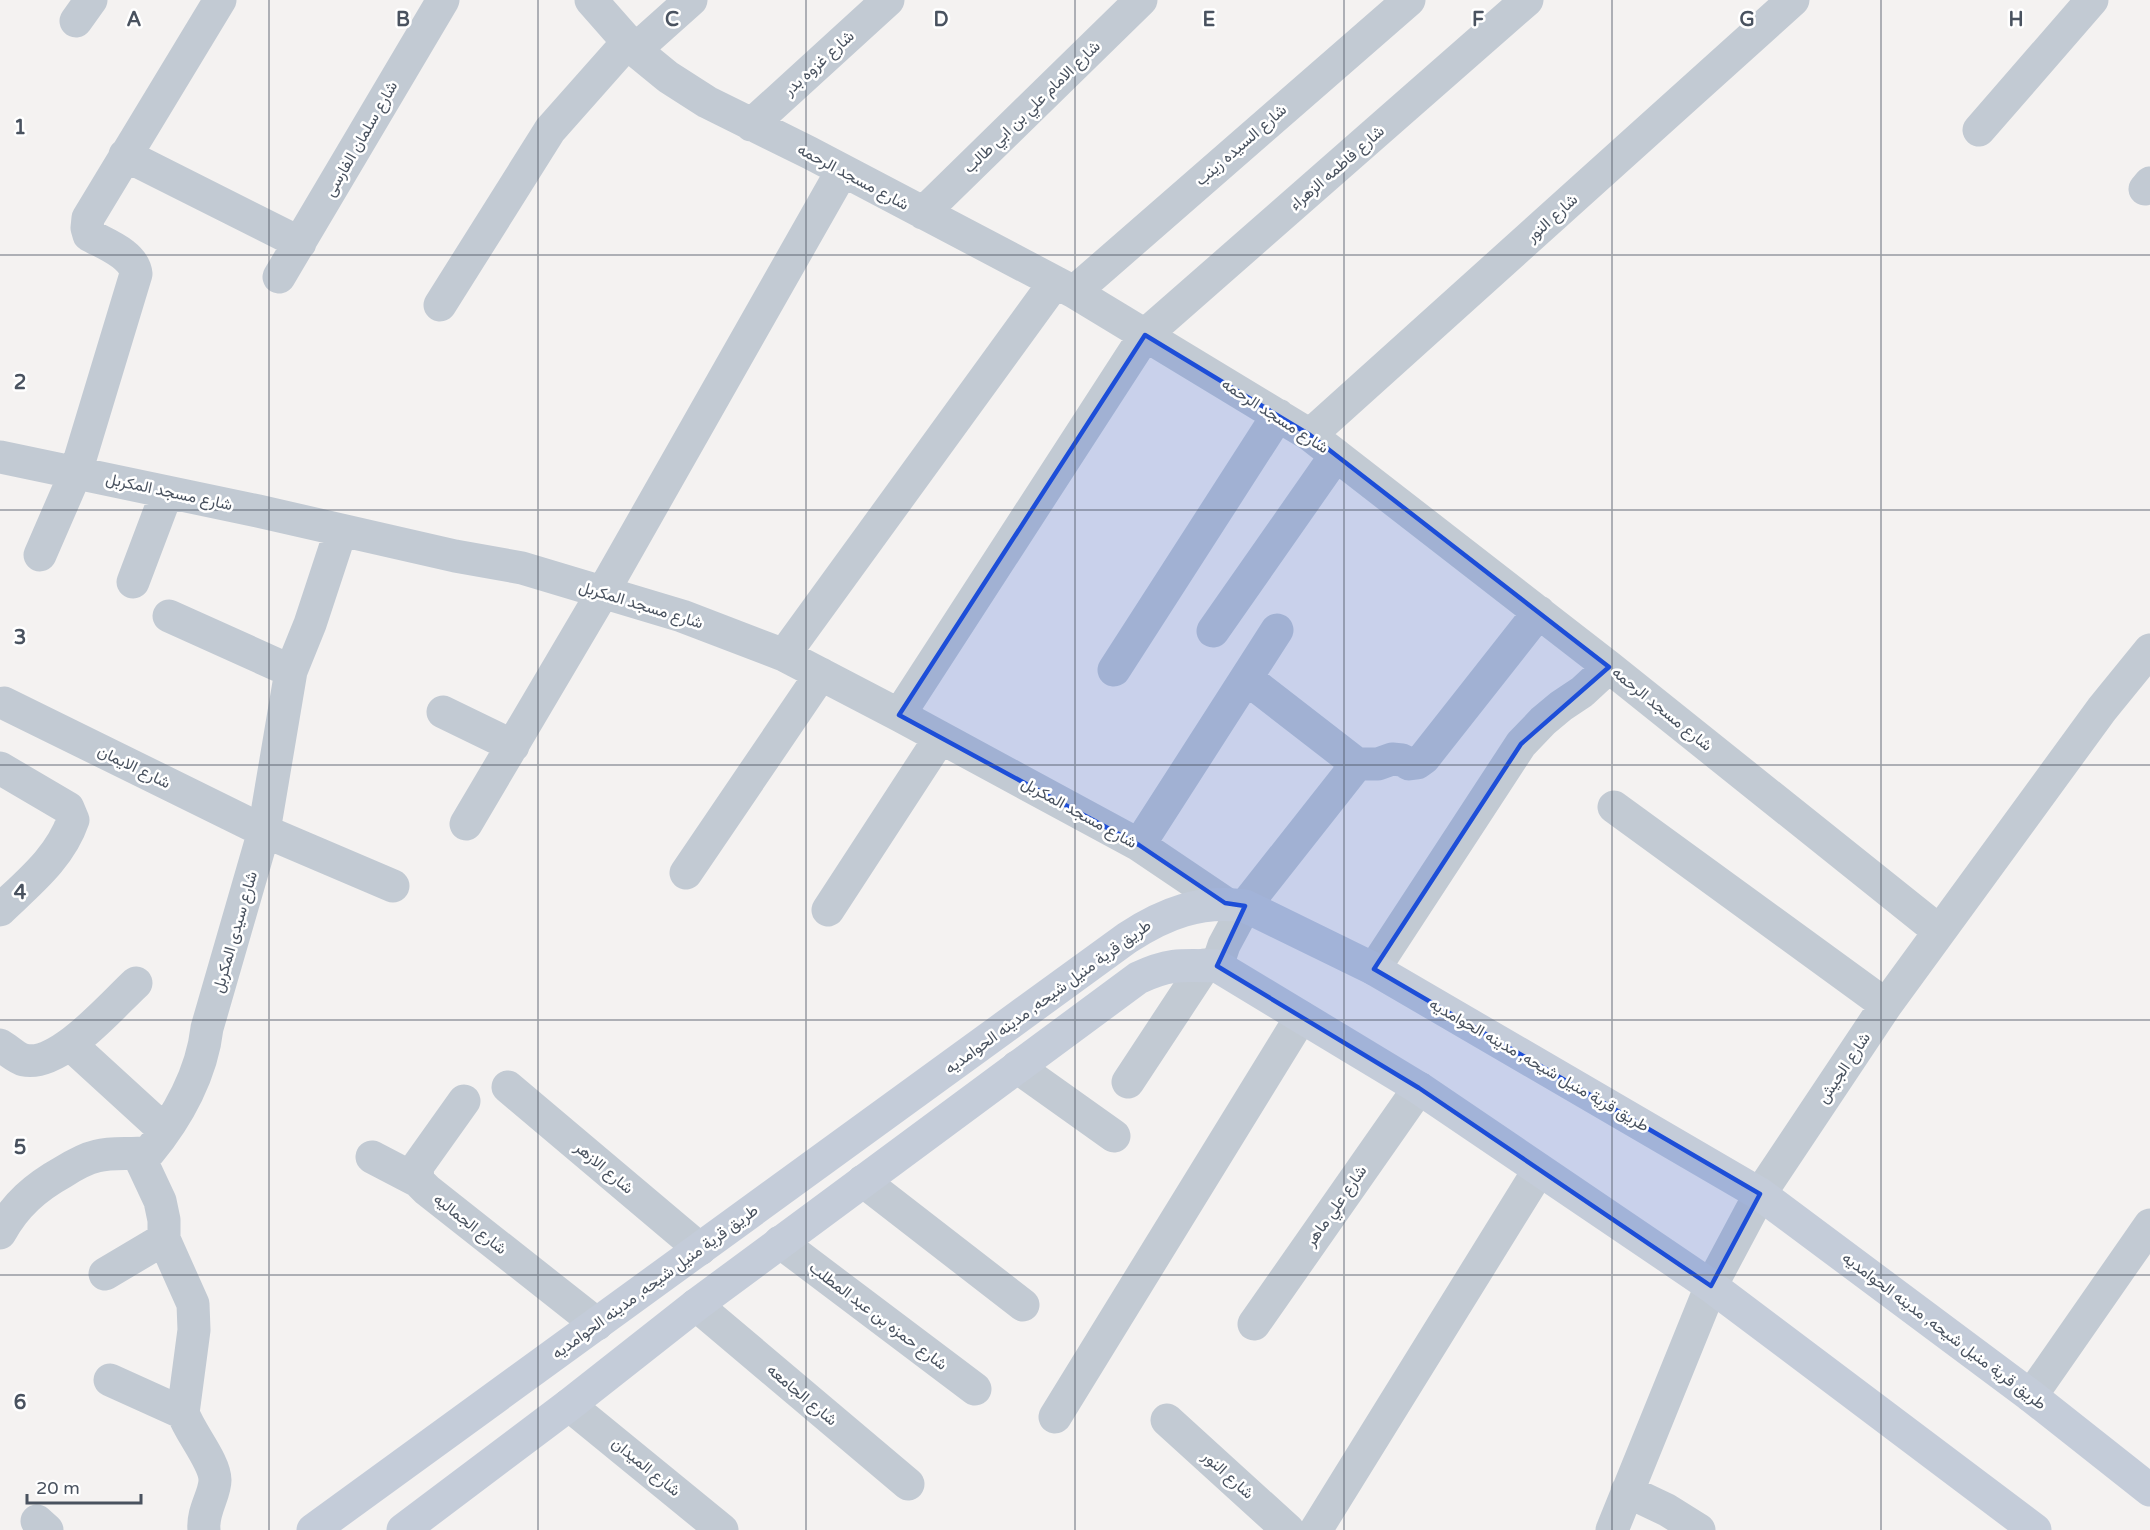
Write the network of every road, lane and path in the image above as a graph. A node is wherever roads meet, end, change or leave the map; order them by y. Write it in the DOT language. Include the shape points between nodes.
graph roads {
  1 [pos="220,0"];
  2 [pos="443,0"];
  3 [pos="591,0"];
  4 [pos="691,0"];
  5 [pos="888,0"];
  6 [pos="1141,0"];
  7 [pos="1408,0"];
  8 [pos="1527,0"];
  9 [pos="1793,0"];
  10 [pos="2092,0"];
  11 [pos="632,46"];
  12 [pos="751,125"];
  13 [pos="1979,130"];
  14 [pos="125,155"];
  15 [pos="842,171"];
  16 [pos="923,213"];
  17 [pos="300,243"];
  18 [pos="279,278"];
  19 [pos="1064,287"];
  20 [pos="440,305"];
  21 [pos="1145,335"];
  22 [pos="1278,416"];
  23 [pos="1310,435"];
  24 [pos="1336,455"];
  25 [pos="0,457"];
  26 [pos="76,472"];
  27 [pos="167,492"];
  28 [pos="341,530"];
  29 [pos="40,555"];
  30 [pos="133,582"];
  31 [pos="603,592"];
  32 [pos="1539,612"];
  33 [pos="169,616"];
  34 [pos="1277,630"];
  35 [pos="1213,631"];
  36 [pos="2150,650"];
  37 [pos="784,655"];
  38 [pos="1610,667"];
  39 [pos="1114,670"];
  40 [pos="291,671"];
  41 [pos="821,674"];
  42 [pos="1246,678"];
  43 [pos="4,703"];
  44 [pos="443,712"];
  45 [pos="899,715"];
  46 [pos="940,738"];
  47 [pos="513,746"];
  48 [pos="1357,764"];
  49 [pos="0,768"];
  50 [pos="1614,807"];
  51 [pos="466,824"];
  52 [pos="264,831"];
  53 [pos="1139,845"];
  54 [pos="686,873"];
  55 [pos="393,886"];
  56 [pos="0,910"];
  57 [pos="828,910"];
  58 [pos="1940,931"];
  59 [pos="1225,935"];
  60 [pos="1374,969"];
  61 [pos="136,982"];
  62 [pos="1886,1005"];
  63 [pos="1301,1017"];
  64 [pos="0,1045"];
  65 [pos="71,1045"];
  66 [pos="1017,1067"];
  67 [pos="1128,1082"];
  68 [pos="508,1087"];
  69 [pos="1419,1088"];
  70 [pos="464,1101"];
  71 [pos="164,1130"];
  72 [pos="1114,1136"];
  73 [pos="138,1154"];
  74 [pos="372,1157"];
  75 [pos="1539,1170"];
  76 [pos="418,1180"];
  77 [pos="863,1180"];
  78 [pos="1760,1194"];
  79 [pos="2150,1225"];
  80 [pos="0,1233"];
  81 [pos="164,1239"];
  82 [pos="780,1242"];
  83 [pos="700,1249"];
  84 [pos="105,1274"];
  85 [pos="1712,1286"];
  86 [pos="696,1305"];
  87 [pos="1023,1305"];
  88 [pos="597,1324"];
  89 [pos="1254,1324"];
  90 [pos="110,1380"];
  91 [pos="975,1389"];
  92 [pos="2031,1396"];
  93 [pos="569,1405"];
  94 [pos="183,1413"];
  95 [pos="1055,1417"];
  96 [pos="1167,1420"];
  97 [pos="431,1444"];
  98 [pos="465,1484"];
  99 [pos="908,1484"];
  100 [pos="2150,1490"];
  101 [pos="1627,1491"];
  102 [pos="204,1530"];
  103 [pos="313,1530"];
  104 [pos="403,1530"];
  105 [pos="722,1530"];
  106 [pos="1288,1530"];
  107 [pos="1316,1530"];
  108 [pos="1612,1530"];
  109 [pos="1699,1530"];
  110 [pos="2035,1530"];
  1 -- 14 [label="street"];
  2 -- 17 [label="street, شارع سلمان الفارسى"];
  3 -- 11 [label="street, شارع مسجد الرحمه"];
  4 -- 11 [label="street"];
  5 -- 12 [label="street, شارع غزوه بدر"];
  6 -- 16 [label="street, شارع الامام علي بن ابي طالب"];
  7 -- 19 [label="street, شارع السيده زينب"];
  8 -- 21 [label="street, شارع فاطمه الزهراء"];
  9 -- 23 [label="street, شارع النور"];
  10 -- 13 [label="street"];
  11 -- 12 [label="street, شارع مسجد الرحمه" via="668,77"];
  11 -- 20 [label="street" via="550,130"];
  12 -- 15 [label="street, شارع مسجد الرحمه"];
  14 -- 17 [label="street"];
  14 -- 26 [label="street" via="88,218 87,228 89,235 127,257 136,274"];
  15 -- 16 [label="street, شارع مسجد الرحمه"];
  15 -- 31 [label="street"];
  16 -- 19 [label="street, شارع مسجد الرحمه"];
  17 -- 18 [label="street, شارع سلمان الفارسى"];
  19 -- 21 [label="street, شارع مسجد الرحمه"];
  19 -- 37 [label="street, شارع السيده زينب"];
  21 -- 22 [label="street, شارع مسجد الرحمه"];
  21 -- 45 [label="street, شارع فاطمه الزهراء"];
  22 -- 23 [label="street, شارع مسجد الرحمه"];
  22 -- 39 [label="street"];
  23 -- 24 [label="street, شارع مسجد الرحمه"];
  24 -- 32 [label="street, شارع مسجد الرحمه"];
  24 -- 35 [label="street"];
  25 -- 26 [label="street, شارع مسجد المكربل"];
  26 -- 27 [label="street, شارع مسجد المكربل"];
  26 -- 29 [label="street"];
  27 -- 28 [label="street, شارع مسجد المكربل"];
  27 -- 30 [label="street"];
  28 -- 31 [label="street, شارع مسجد المكربل" via="522,568"];
  28 -- 40 [label="street, شارع سيدى المكربل"];
  31 -- 37 [label="street, شارع مسجد المكربل" via="682,616"];
  31 -- 47 [label="street"];
  32 -- 38 [label="street, شارع مسجد الرحمه"];
  32 -- 48 [label="street" via="1424,758 1408,764 1392,759"];
  33 -- 40 [label="street"];
  34 -- 42 [label="street"];
  36 -- 58 [label="street, شارع الجيش" via="2102,709"];
  37 -- 41 [label="street, شارع مسجد المكربل"];
  38 -- 58 [label="street, شارع مسجد الرحمه"];
  38 -- 60 [label="street" via="1521,744"];
  40 -- 52 [label="street, شارع سيدى المكربل"];
  41 -- 45 [label="street, شارع مسجد المكربل"];
  41 -- 54 [label="street"];
  42 -- 48 [label="street"];
  42 -- 53 [label="street"];
  43 -- 52 [label="street, شارع الايمان"];
  44 -- 47 [label="street"];
  45 -- 46 [label="street, شارع مسجد المكربل"];
  46 -- 53 [label="street, شارع مسجد المكربل"];
  46 -- 57 [label="street"];
  47 -- 51 [label="street"];
  48 -- 59 [label="street"];
  49 -- 56 [label="street" via="68,808 73,820 47,865"];
  50 -- 62 [label="street"];
  52 -- 55 [label="street, شارع الايمان"];
  52 -- 71 [label="street, شارع سيدى المكربل" via="199,1067"];
  53 -- 59 [label="street, شارع مسجد المكربل"];
  58 -- 62 [label="street, شارع الجيش"];
  59 -- 60 [label="main road, طريق قرية منيل شيحه, مدينه الحوامديه"];
  59 -- 63 [label="main road"];
  59 -- 66 [label="main road, طريق قرية منيل شيحه, مدينه الحوامديه" via="1182,964 1159,968 1138,978"];
  59 -- 67 [label="street"];
  59 -- 83 [label="main road, طريق قرية منيل شيحه, مدينه الحوامديه" via="1182,910 1153,921"];
  60 -- 78 [label="main road, طريق قرية منيل شيحه, مدينه الحوامديه"];
  61 -- 65 [label="street"];
  62 -- 78 [label="street, شارع الجيش"];
  63 -- 69 [label="main road"];
  63 -- 95 [label="street"];
  64 -- 65 [label="street" via="24,1060 47,1057"];
  65 -- 71 [label="street"];
  66 -- 72 [label="street"];
  66 -- 77 [label="main road, طريق قرية منيل شيحه, مدينه الحوامديه"];
  68 -- 83 [label="street, شارع الازهر"];
  69 -- 75 [label="main road"];
  69 -- 89 [label="street, شارع علي ماهر"];
  70 -- 76 [label="street, شارع الجماليه" via="417,1167"];
  71 -- 73 [label="street, شارع سيدى المكربل" via="148,1152"];
  73 -- 80 [label="street" via="103,1155 75,1165 38,1187 19,1205"];
  73 -- 81 [label="street" via="160,1201"];
  74 -- 76 [label="street"];
  75 -- 85 [label="main road"];
  75 -- 107 [label="street"];
  76 -- 88 [label="street, شارع الجماليه"];
  77 -- 82 [label="main road, طريق قرية منيل شيحه, مدينه الحوامديه"];
  77 -- 87 [label="street"];
  78 -- 85 [label="street, شارع الجيش"];
  78 -- 92 [label="main road, طريق قرية منيل شيحه, مدينه الحوامديه"];
  79 -- 92 [label="street"];
  81 -- 84 [label="street"];
  81 -- 94 [label="street" via="193,1304 194,1330"];
  82 -- 86 [label="main road, طريق قرية منيل شيحه, مدينه الحوامديه"];
  82 -- 91 [label="street, شارع حمزه بن عبد المطلب"];
  83 -- 88 [label="main road, طريق قرية منيل شيحه, مدينه الحوامديه"];
  85 -- 101 [label="street, شارع الجيش"];
  85 -- 110 [label="main road"];
  86 -- 93 [label="main road, طريق قرية منيل شيحه, مدينه الحوامديه"];
  86 -- 99 [label="street, شارع الجامعه"];
  88 -- 97 [label="main road, طريق قرية منيل شيحه, مدينه الحوامديه"];
  90 -- 94 [label="street"];
  92 -- 100 [label="main road, طريق قرية منيل شيحه, مدينه الحوامديه"];
  93 -- 98 [label="main road, طريق قرية منيل شيحه, مدينه الحوامديه"];
  93 -- 105 [label="street, شارع الميدان"];
  94 -- 102 [label="street" via="212,1466 215,1481"];
  96 -- 106 [label="street, شارع النور"];
  97 -- 98 [label="main road"];
  97 -- 103 [label="main road, طريق قرية منيل شيحه, مدينه الحوامديه"];
  98 -- 104 [label="main road, طريق قرية منيل شيحه, مدينه الحوامديه"];
  101 -- 108 [label="street, شارع الجيش"];
  101 -- 109 [label="street"];
}
